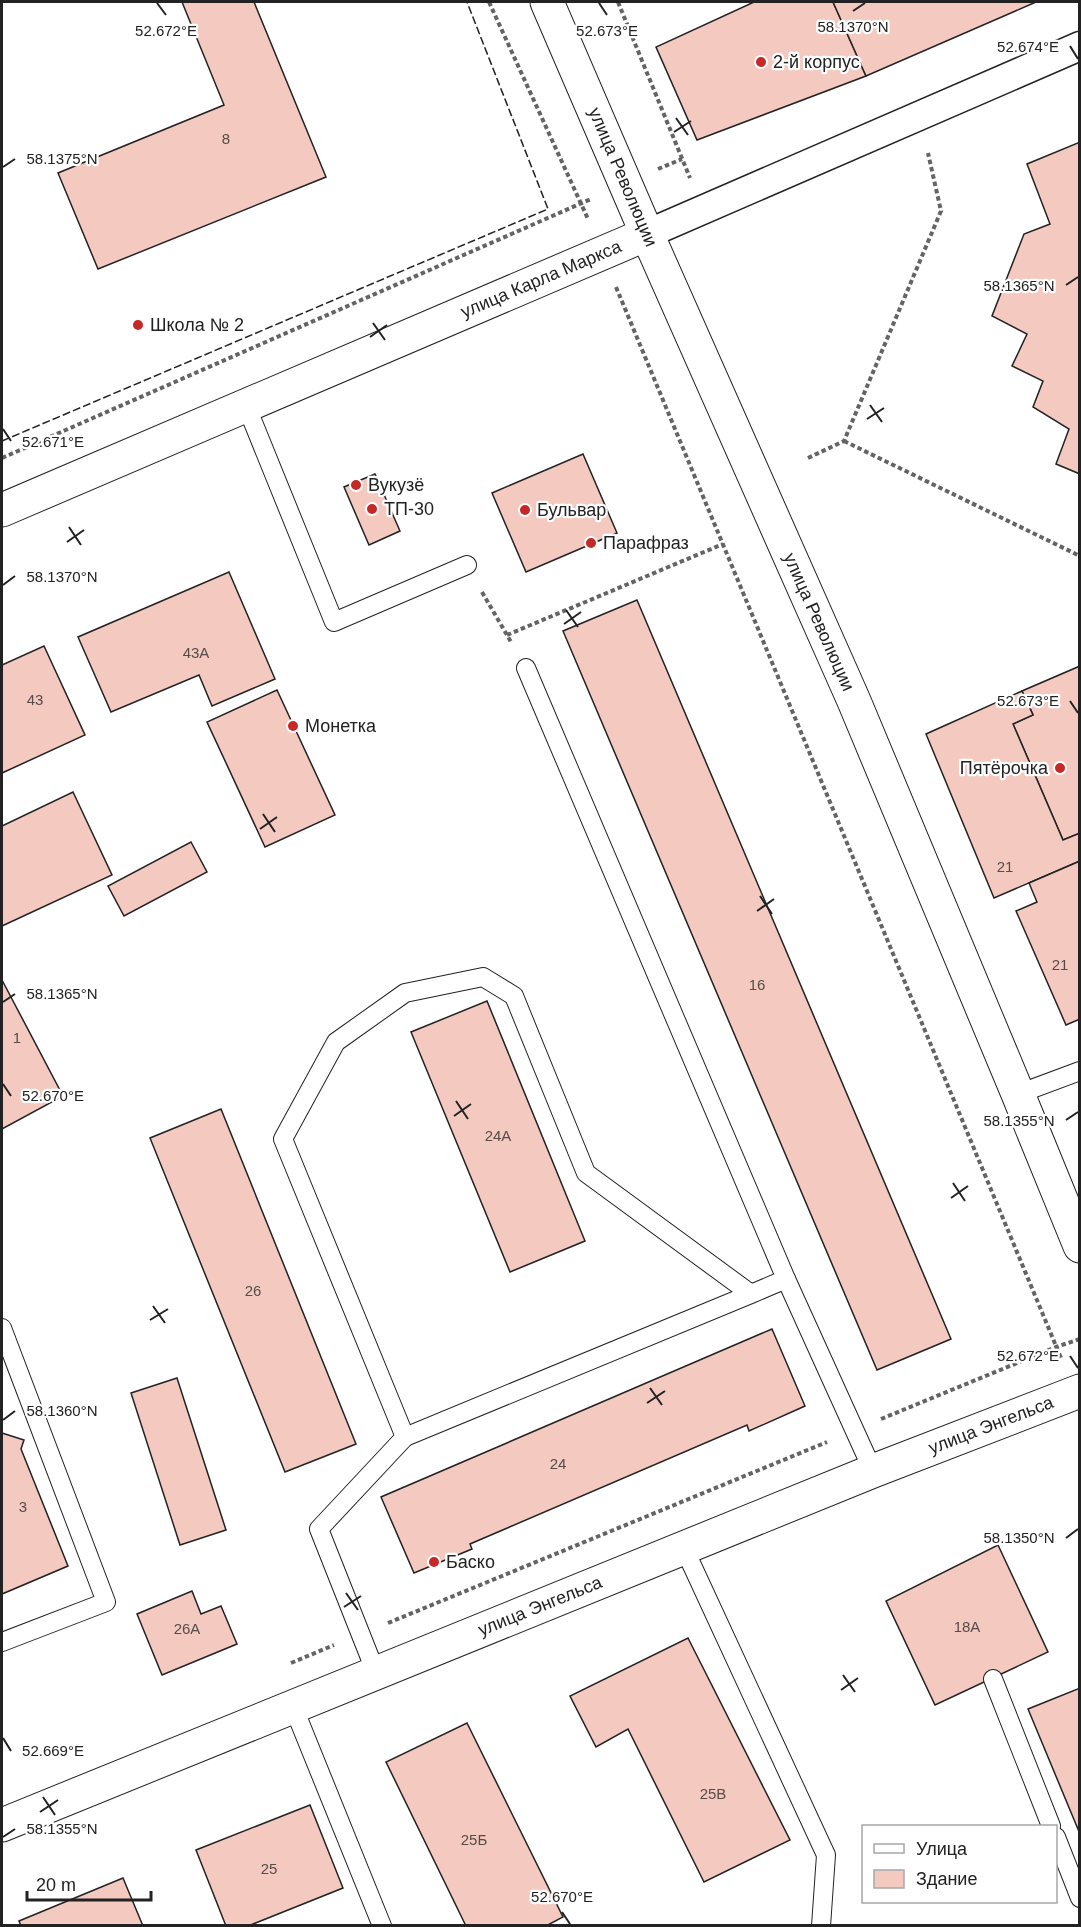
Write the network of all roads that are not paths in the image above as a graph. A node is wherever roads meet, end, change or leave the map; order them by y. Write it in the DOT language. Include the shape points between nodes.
graph roads {
  1 [pos="548,2"];
  2 [pos="1080,46"];
  3 [pos="647,234"];
  4 [pos="246,405"];
  5 [pos="2,510"];
  6 [pos="467,565"];
  7 [pos="526,668"];
  8 [pos="1080,1071"];
  9 [pos="1018,1094"];
  10 [pos="1080,1246"];
  11 [pos="786,1279"];
  12 [pos="751,1294"];
  13 [pos="2,1328"];
  14 [pos="1077,1392"];
  15 [pos="405,1437"];
  16 [pos="873,1471"];
  17 [pos="684,1548"];
  18 [pos="2,1642"];
  19 [pos="376,1673"];
  20 [pos="993,1679"];
  21 [pos="293,1706"];
  22 [pos="2,1825"];
  23 [pos="1051,1825"];
  24 [pos="1057,1840"];
  25 [pos="1080,1898"];
  26 [pos="378,1924"];
  27 [pos="821,1926"];
  1 -- 3 [label="street, улица Революции"];
  2 -- 3 [label="street, улица Карла Маркса"];
  3 -- 4 [label="street, улица Карла Маркса"];
  3 -- 9 [label="street, улица Революции" via="854,701"];
  4 -- 5 [label="street, улица Карла Маркса"];
  4 -- 6 [label="lane" via="334,622"];
  7 -- 11 [label="lane"];
  8 -- 9 [label="lane"];
  9 -- 10 [label="street, улица Революции"];
  11 -- 12 [label="lane"];
  11 -- 16 [label="lane"];
  12 -- 15 [label="lane"];
  12 -- 15 [label="lane" via="586,1173 514,996 483,977 405,993 336,1041 283,1139"];
  13 -- 18 [label="lane" via="106,1602"];
  14 -- 16 [label="street, улица Энгельса"];
  15 -- 19 [label="lane" via="319,1529"];
  16 -- 17 [label="street, улица Энгельса"];
  17 -- 19 [label="street, улица Энгельса"];
  17 -- 27 [label="lane" via="826,1855"];
  19 -- 21 [label="street, улица Энгельса"];
  20 -- 23 [label="lane"];
  21 -- 22 [label="street, улица Энгельса"];
  21 -- 26 [label="lane"];
  24 -- 25 [label="lane"];
}
